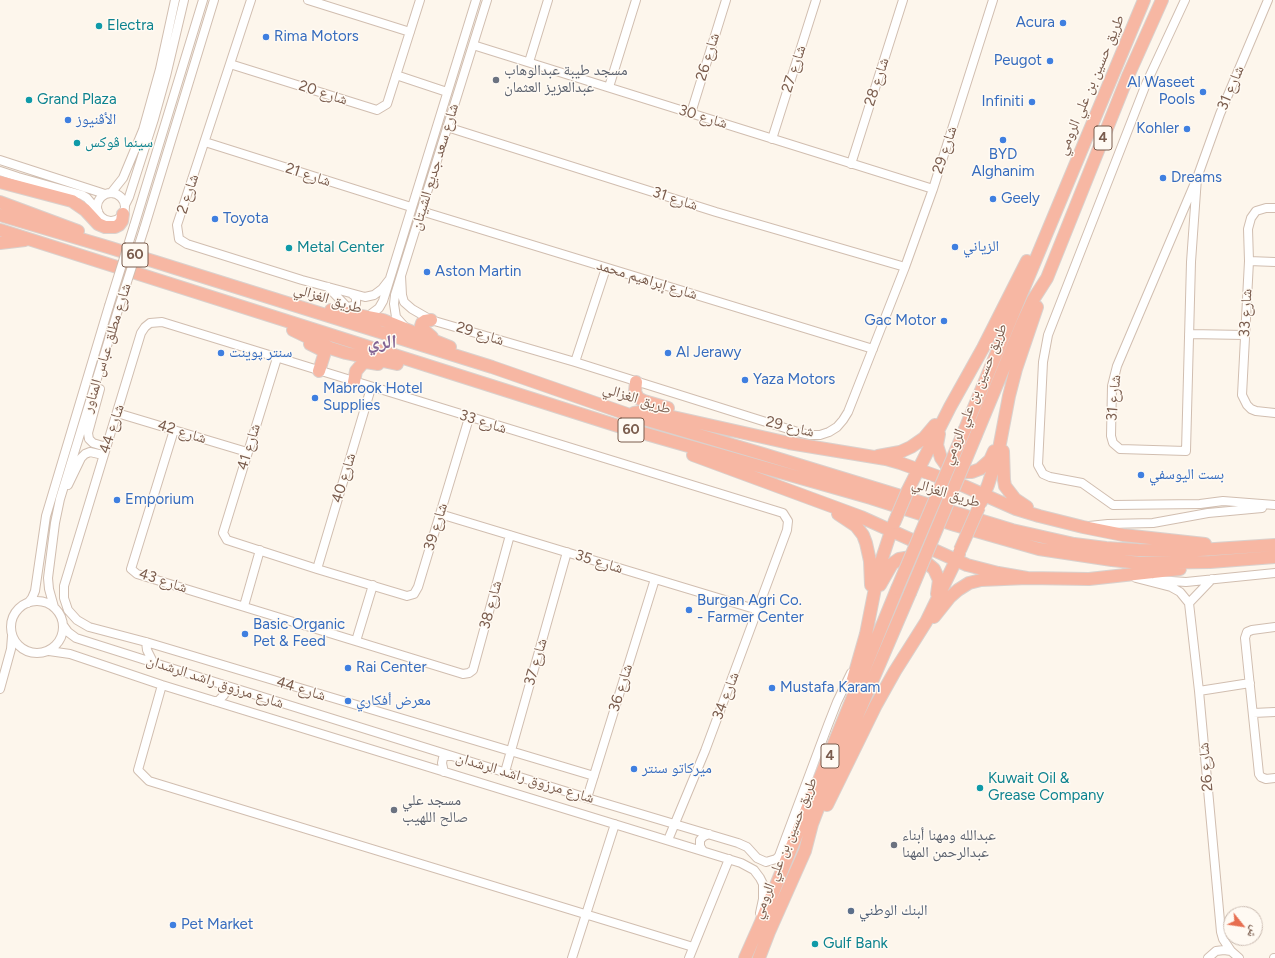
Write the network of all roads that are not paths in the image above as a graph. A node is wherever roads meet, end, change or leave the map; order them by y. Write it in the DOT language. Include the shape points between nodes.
graph roads {
  1 [pos="175,0"];
  2 [pos="184,0"];
  3 [pos="203,0"];
  4 [pos="214,0"];
  5 [pos="251,0"];
  6 [pos="308,0"];
  7 [pos="420,0"];
  8 [pos="476,0"];
  9 [pos="487,0"];
  10 [pos="548,0"];
  11 [pos="636,0"];
  12 [pos="726,0"];
  13 [pos="816,0"];
  14 [pos="904,0"];
  15 [pos="993,0"];
  16 [pos="1144,0"];
  17 [pos="1162,0"];
  18 [pos="1185,0"];
  19 [pos="1268,0"];
  20 [pos="410,32"];
  21 [pos="473,45"];
  22 [pos="529,62"];
  23 [pos="230,64"];
  24 [pos="163,73"];
  25 [pos="396,75"];
  26 [pos="609,88"];
  27 [pos="447,92"];
  28 [pos="691,113"];
  29 [pos="448,127"];
  30 [pos="772,139"];
  31 [pos="205,142"];
  32 [pos="0,160"];
  33 [pos="851,164"];
  34 [pos="0,171"];
  35 [pos="1197,178"];
  36 [pos="0,182"];
  37 [pos="933,189"];
  38 [pos="108,193"];
  39 [pos="0,198"];
  40 [pos="0,202"];
  41 [pos="411,207"];
  42 [pos="20,208"];
  43 [pos="1275,208"];
  44 [pos="124,210"];
  45 [pos="98,211"];
  46 [pos="421,211"];
  47 [pos="0,215"];
  48 [pos="1052,219"];
  49 [pos="407,220"];
  50 [pos="417,224"];
  51 [pos="3,232"];
  52 [pos="30,240"];
  53 [pos="0,243"];
  54 [pos="399,244"];
  55 [pos="111,248"];
  56 [pos="410,249"];
  57 [pos="1249,261"];
  58 [pos="1275,262"];
  59 [pos="904,267"];
  60 [pos="606,268"];
  61 [pos="401,276"];
  62 [pos="1047,278"];
  63 [pos="389,280"];
  64 [pos="328,286"];
  65 [pos="352,294"];
  66 [pos="269,298"];
  67 [pos="264,314"];
  68 [pos="367,317"];
  69 [pos="431,320"];
  70 [pos="145,327"];
  71 [pos="287,327"];
  72 [pos="408,330"];
  73 [pos="1189,334"];
  74 [pos="1245,335"];
  75 [pos="442,343"];
  76 [pos="873,350"];
  77 [pos="277,358"];
  78 [pos="104,359"];
  79 [pos="575,362"];
  80 [pos="405,366"];
  81 [pos="492,367"];
  82 [pos="319,371"];
  83 [pos="458,376"];
  84 [pos="354,382"];
  85 [pos="636,382"];
  86 [pos="372,388"];
  87 [pos="950,407"];
  88 [pos="117,413"];
  89 [pos="1275,413"];
  90 [pos="627,414"];
  91 [pos="469,418"];
  92 [pos="1004,422"];
  93 [pos="712,425"];
  94 [pos="618,426"];
  95 [pos="174,430"];
  96 [pos="971,432"];
  97 [pos="105,451"];
  98 [pos="247,452"];
  99 [pos="873,457"];
  100 [pos="918,469"];
  101 [pos="801,495"];
  102 [pos="984,495"];
  103 [pos="60,499"];
  104 [pos="1275,505"];
  105 [pos="1275,510"];
  106 [pos="440,514"];
  107 [pos="1063,522"];
  108 [pos="893,527"];
  109 [pos="1083,527"];
  110 [pos="510,535"];
  111 [pos="224,536"];
  112 [pos="1275,545"];
  113 [pos="1240,547"];
  114 [pos="260,550"];
  115 [pos="780,551"];
  116 [pos="567,552"];
  117 [pos="958,555"];
  118 [pos="1275,557"];
  119 [pos="1210,562"];
  120 [pos="317,569"];
  121 [pos="1275,573"];
  122 [pos="1120,576"];
  123 [pos="1027,578"];
  124 [pos="1136,578"];
  125 [pos="655,579"];
  126 [pos="1212,579"];
  127 [pos="373,585"];
  128 [pos="875,588"];
  129 [pos="28,603"];
  130 [pos="1189,603"];
  131 [pos="244,606"];
  132 [pos="54,607"];
  133 [pos="758,610"];
  134 [pos="870,612"];
  135 [pos="926,622"];
  136 [pos="63,625"];
  137 [pos="1275,627"];
  138 [pos="12,635"];
  139 [pos="356,641"];
  140 [pos="146,642"];
  141 [pos="49,651"];
  142 [pos="134,656"];
  143 [pos="860,657"];
  144 [pos="153,662"];
  145 [pos="469,673"];
  146 [pos="221,684"];
  147 [pos="1250,684"];
  148 [pos="162,685"];
  149 [pos="0,689"];
  150 [pos="1199,691"];
  151 [pos="214,701"];
  152 [pos="1275,712"];
  153 [pos="1253,713"];
  154 [pos="510,752"];
  155 [pos="450,756"];
  156 [pos="827,762"];
  157 [pos="444,772"];
  158 [pos="505,772"];
  159 [pos="594,776"];
  160 [pos="1275,778"];
  161 [pos="587,798"];
  162 [pos="615,824"];
  163 [pos="674,824"];
  164 [pos="709,834"];
  165 [pos="668,840"];
  166 [pos="805,850"];
  167 [pos="703,851"];
  168 [pos="752,853"];
  169 [pos="729,859"];
  170 [pos="741,863"];
  171 [pos="586,916"];
  172 [pos="765,927"];
  173 [pos="1220,932"];
  174 [pos="693,947"];
  175 [pos="1231,951"];
  176 [pos="1211,956"];
  177 [pos="572,958"];
  178 [pos="689,958"];
  179 [pos="745,958"];
  180 [pos="759,958"];
  181 [pos="764,958"];
  182 [pos="1240,958"];
  1 -- 24 [label="street"];
  2 -- 24 [label="street"];
  3 -- 129 [label="street, شارع مطلق عباس المناور, bridge" via="46,516 35,591"];
  4 -- 78 [label="street, شارع مطلق عباس المناور, bridge"];
  5 -- 23 [label="street, شارع 2"];
  6 -- 20 [label="street"];
  7 -- 20 [label="street, شارع 20"];
  8 -- 27 [label="street, شارع سعد جديع الشيتان"];
  9 -- 21 [label="street, شارع سعد جديع الشيتان"];
  10 -- 22 [label="street"];
  11 -- 26 [label="street"];
  12 -- 28 [label="street, شارع 26"];
  13 -- 30 [label="street, شارع 27"];
  14 -- 33 [label="street, شارع 28"];
  15 -- 37 [label="street, شارع 29"];
  16 -- 48 [label="highway, طريق حسين بن علي الرومي / 4"];
  17 -- 62 [label="highway, طريق حسين بن علي الرومي / 4" via="1128,76"];
  18 -- 104 [label="street" via="1143,91 1048,335 1042,362 1038,465 1043,474 1082,483 1113,505 1200,504 1223,501"];
  19 -- 35 [label="street, شارع 31" via="1220,114"];
  20 -- 25 [label="street, شارع 20"];
  21 -- 22 [label="street, شارع 30"];
  21 -- 29 [label="street, شارع سعد جديع الشيتان"];
  22 -- 26 [label="street, شارع 30"];
  23 -- 25 [label="street, شارع 20" via="377,110 387,104"];
  23 -- 31 [label="street, شارع 2"];
  24 -- 38 [label="street" via="123,178"];
  24 -- 44 [label="street" via="136,177"];
  25 -- 27 [label="street"];
  26 -- 28 [label="street, شارع 30"];
  27 -- 41 [label="street, شارع سعد جديع الشيتان"];
  28 -- 30 [label="street, شارع 30"];
  29 -- 46 [label="street, شارع سعد جديع الشيتان"];
  29 -- 59 [label="street, شارع 31" via="716,212"];
  30 -- 33 [label="street, شارع 30"];
  31 -- 41 [label="street, شارع 21"];
  31 -- 64 [label="street, شارع 2" via="177,225 179,239 187,244"];
  32 -- 38 [label="street"];
  33 -- 37 [label="street, شارع 30"];
  34 -- 45 [label="street" via="82,195"];
  35 -- 73 [label="street, شارع 31"];
  35 -- 73 [label="street, شارع 31" via="1117,366 1112,386 1111,436 1117,448 1186,451"];
  36 -- 44 [label="highway" via="72,201 105,227 119,225"];
  37 -- 59 [label="street, شارع 29"];
  38 -- 44 [label="street" via="120,196"];
  38 -- 45 [label="street" via="99,200"];
  39 -- 42 [label="highway"];
  40 -- 42 [label="highway"];
  41 -- 49 [label="street, شارع سعد جديع الشيتان"];
  42 -- 55 [label="highway" via="76,230"];
  43 -- 57 [label="street, شارع 33" via="1256,211 1252,218 1248,229"];
  44 -- 45 [label="street" via="116,220 101,216"];
  46 -- 50 [label="street, شارع سعد جديع الشيتان"];
  46 -- 60 [label="street, شارع إبراهيم محمد"];
  47 -- 55 [label="highway, طريق الغزالي / 60"];
  48 -- 87 [label="highway" via="1028,258"];
  48 -- 96 [label="highway, طريق حسين بن علي الرومي / 4"];
  49 -- 50 [label="street" via="410,227"];
  49 -- 54 [label="street, شارع سعد جديع الشيتان"];
  50 -- 56 [label="street, شارع سعد جديع الشيتان"];
  51 -- 52 [label="highway, طريق الغزالي / 60"];
  52 -- 53 [label="highway"];
  52 -- 67 [label="highway, طريق الغزالي / 60"];
  54 -- 56 [label="street" via="406,242"];
  54 -- 63 [label="street, شارع سعد جديع الشيتان"];
  55 -- 66 [label="highway, طريق الغزالي / 60"];
  56 -- 61 [label="street, شارع سعد جديع الشيتان"];
  57 -- 58 [label="street"];
  57 -- 74 [label="street, شارع 33"];
  59 -- 76 [label="street, شارع 29"];
  60 -- 76 [label="street, شارع إبراهيم محمد"];
  60 -- 79 [label="street"];
  61 -- 69 [label="street, شارع 29" via="404,302"];
  61 -- 72 [label="street, شارع سعد جديع الشيتان" via="394,309 396,317"];
  62 -- 92 [label="highway" via="1016,370"];
  62 -- 96 [label="highway, طريق حسين بن علي الرومي / 4" via="1022,324"];
  63 -- 65 [label="street, شارع 2" via="374,295 365,297"];
  63 -- 68 [label="street, شارع سعد جديع الشيتان" via="379,308"];
  64 -- 65 [label="street, شارع 2"];
  64 -- 65 [label="street" via="347,307 356,304 356,297"];
  66 -- 68 [label="highway"];
  66 -- 81 [label="highway, طريق الغزالي / 60"];
  67 -- 71 [label="highway"];
  67 -- 83 [label="highway, طريق الغزالي / 60"];
  68 -- 72 [label="highway"];
  69 -- 75 [label="highway" via="422,323 422,328"];
  69 -- 79 [label="street, شارع 29"];
  70 -- 77 [label="street, شارع 33" via="150,323 162,322"];
  70 -- 88 [label="street, شارع 44"];
  71 -- 80 [label="highway" via="336,350"];
  71 -- 82 [label="highway" via="295,336 322,350 324,355"];
  72 -- 75 [label="highway"];
  73 -- 74 [label="street"];
  74 -- 89 [label="street, شارع 33" via="1242,394 1244,400 1251,409"];
  75 -- 81 [label="highway"];
  76 -- 85 [label="street, شارع 29" via="848,412 837,427 820,435 801,433"];
  77 -- 82 [label="street, شارع 33"];
  77 -- 98 [label="street, شارع 41"];
  78 -- 97 [label="street" via="88,433 89,439"];
  78 -- 103 [label="street, شارع مطلق عباس المناور"];
  79 -- 85 [label="street, شارع 29"];
  80 -- 83 [label="highway"];
  80 -- 84 [label="highway" via="395,367 366,362 358,367"];
  81 -- 90 [label="highway, طريق الغزالي / 60"];
  82 -- 84 [label="street, شارع 33"];
  83 -- 94 [label="highway, طريق الغزالي / 60"];
  84 -- 86 [label="street, شارع 33"];
  85 -- 93 [label="highway" via="635,392 641,400 691,415"];
  86 -- 91 [label="street, شارع 33"];
  86 -- 120 [label="street, شارع 40"];
  87 -- 92 [label="highway" via="938,436 938,450 946,465 958,472 972,472 987,463"];
  87 -- 99 [label="highway" via="928,434 915,444 900,452"];
  87 -- 100 [label="highway"];
  88 -- 95 [label="street, شارع 42"];
  88 -- 97 [label="street, شارع 44"];
  90 -- 93 [label="highway" via="646,411"];
  90 -- 113 [label="highway, طريق الغزالي / 60" via="1043,538 1074,544 1138,550 1185,551"];
  91 -- 106 [label="street, شارع 39"];
  91 -- 115 [label="street, شارع 33" via="779,511 786,517 788,526"];
  92 -- 102 [label="highway" via="993,470"];
  92 -- 107 [label="highway" via="1004,480 1008,491 1023,505"];
  93 -- 99 [label="highway" via="789,443"];
  94 -- 101 [label="highway"];
  94 -- 119 [label="highway, طريق الغزالي / 60" via="1039,549 1140,563"];
  95 -- 98 [label="street, شارع 42"];
  95 -- 131 [label="street, شارع 43" via="131,569 136,574"];
  96 -- 156 [label="highway, طريق حسين بن علي الرومي / 4, bridge" via="897,589"];
  96 -- 166 [label="highway, طريق حسين بن علي الرومي / 4, bridge" via="910,593 822,798"];
  97 -- 103 [label="street" via="90,452 81,458"];
  97 -- 140 [label="street, شارع 44" via="64,586 64,598 68,610 77,620 88,626"];
  98 -- 111 [label="street, شارع 41"];
  99 -- 100 [label="highway"];
  100 -- 102 [label="highway"];
  100 -- 108 [label="highway, bridge"];
  101 -- 108 [label="highway"];
  101 -- 134 [label="highway" via="847,519 863,535 870,561"];
  102 -- 107 [label="highway" via="1016,509"];
  102 -- 117 [label="highway, bridge"];
  103 -- 132 [label="street, شارع مطلق عباس المناور" via="48,578"];
  105 -- 109 [label="street" via="1246,509 1153,523"];
  106 -- 110 [label="street, شارع 35"];
  106 -- 127 [label="street, شارع 39" via="414,594 407,596"];
  107 -- 109 [label="highway"];
  108 -- 117 [label="highway"];
  108 -- 128 [label="highway"];
  109 -- 113 [label="highway" via="1123,535"];
  110 -- 116 [label="street, شارع 35"];
  110 -- 145 [label="street, شارع 38" via="473,670"];
  111 -- 114 [label="street, شارع 39" via="227,540"];
  112 -- 113 [label="highway, طريق الغزالي / 60"];
  114 -- 120 [label="street, شارع 39"];
  114 -- 131 [label="street"];
  115 -- 133 [label="street, شارع 34"];
  116 -- 125 [label="street, شارع 35"];
  116 -- 154 [label="street, شارع 37"];
  117 -- 123 [label="highway" via="983,570"];
  117 -- 135 [label="highway"];
  118 -- 119 [label="highway, طريق الغزالي / 60"];
  119 -- 122 [label="highway" via="1191,568"];
  120 -- 127 [label="street, شارع 39"];
  121 -- 126 [label="street"];
  122 -- 123 [label="highway" via="1089,579"];
  122 -- 124 [label="street"];
  123 -- 135 [label="highway" via="969,583 950,597 937,614"];
  124 -- 126 [label="street" via="1186,582"];
  124 -- 130 [label="street" via="1171,587 1180,592"];
  125 -- 133 [label="street, شارع 35"];
  125 -- 159 [label="street, شارع 36"];
  126 -- 130 [label="street"];
  127 -- 139 [label="street"];
  128 -- 134 [label="highway"];
  128 -- 135 [label="highway" via="881,583 889,567 899,559 911,557 928,564 936,572 939,588 925,617"];
  129 -- 132 [label="street" via="41,601"];
  129 -- 138 [label="street" via="14,616"];
  130 -- 150 [label="street, شارع 26"];
  131 -- 139 [label="street, شارع 43"];
  132 -- 136 [label="street"];
  133 -- 163 [label="street, شارع 34" via="705,752"];
  134 -- 143 [label="highway"];
  135 -- 166 [label="highway" via="876,705"];
  136 -- 141 [label="street" via="60,640"];
  136 -- 142 [label="street, شارع مرزوق راشد الرشدان" via="76,638"];
  137 -- 147 [label="street" via="1247,632 1245,638"];
  138 -- 141 [label="street" via="15,642 26,652 34,654"];
  138 -- 149 [label="street" via="11,649"];
  139 -- 145 [label="street, شارع 43" via="463,674"];
  140 -- 142 [label="street"];
  140 -- 144 [label="street"];
  140 -- 154 [label="street, شارع 44"];
  141 -- 148 [label="street, شارع مرزوق راشد الرشدان" via="70,654"];
  142 -- 144 [label="street, شارع مرزوق راشد الرشدان"];
  143 -- 156 [label="highway"];
  143 -- 168 [label="street, شارع مرزوق راشد الرشدان" via="837,702 779,856 766,862"];
  144 -- 146 [label="street, شارع مرزوق راشد الرشدان"];
  146 -- 151 [label="street" via="224,695 218,701"];
  146 -- 155 [label="street, شارع مرزوق راشد الرشدان"];
  147 -- 150 [label="street"];
  147 -- 153 [label="street"];
  148 -- 151 [label="street, شارع مرزوق راشد الرشدان"];
  148 -- 171 [label="street" via="138,770 149,781 512,891"];
  150 -- 173 [label="street, شارع 26"];
  151 -- 157 [label="street, شارع مرزوق راشد الرشدان"];
  152 -- 153 [label="street"];
  153 -- 160 [label="street" via="1259,774 1266,779"];
  154 -- 158 [label="street, شارع 37"];
  154 -- 159 [label="street, شارع 44"];
  155 -- 157 [label="street" via="443,758"];
  155 -- 158 [label="street, شارع مرزوق راشد الرشدان"];
  156 -- 172 [label="highway, طريق حسين بن علي الرومي / 4"];
  157 -- 162 [label="street, شارع مرزوق راشد الرشدان"];
  158 -- 161 [label="street, شارع مرزوق راشد الرشدان"];
  159 -- 161 [label="street, شارع 36"];
  161 -- 163 [label="street, شارع مرزوق راشد الرشدان"];
  162 -- 165 [label="street, شارع مرزوق راشد الرشدان"];
  162 -- 171 [label="street"];
  163 -- 164 [label="street, شارع مرزوق راشد الرشدان"];
  163 -- 165 [label="street, شارع 34"];
  164 -- 167 [label="street" via="700,840"];
  164 -- 168 [label="street, شارع مرزوق راشد الرشدان" via="744,845"];
  165 -- 167 [label="street, شارع مرزوق راشد الرشدان"];
  166 -- 172 [label="highway, طريق حسين بن علي الرومي / 4"];
  167 -- 169 [label="street, شارع مرزوق راشد الرشدان"];
  168 -- 170 [label="street" via="750,860"];
  169 -- 170 [label="street, شارع مرزوق راشد الرشدان"];
  169 -- 174 [label="street"];
  170 -- 172 [label="street, شارع مرزوق راشد الرشدان" via="754,870 763,884 760,912"];
  171 -- 174 [label="street"];
  171 -- 177 [label="street"];
  172 -- 179 [label="highway, طريق حسين بن علي الرومي / 4"];
  172 -- 180 [label="highway, طريق حسين بن علي الرومي / 4"];
  172 -- 181 [label="street"];
  173 -- 175 [label="street, شارع 26"];
  173 -- 176 [label="street, شارع 26"];
  174 -- 178 [label="street"];
  175 -- 176 [label="street" via="1220,950"];
  175 -- 182 [label="street"];
}
